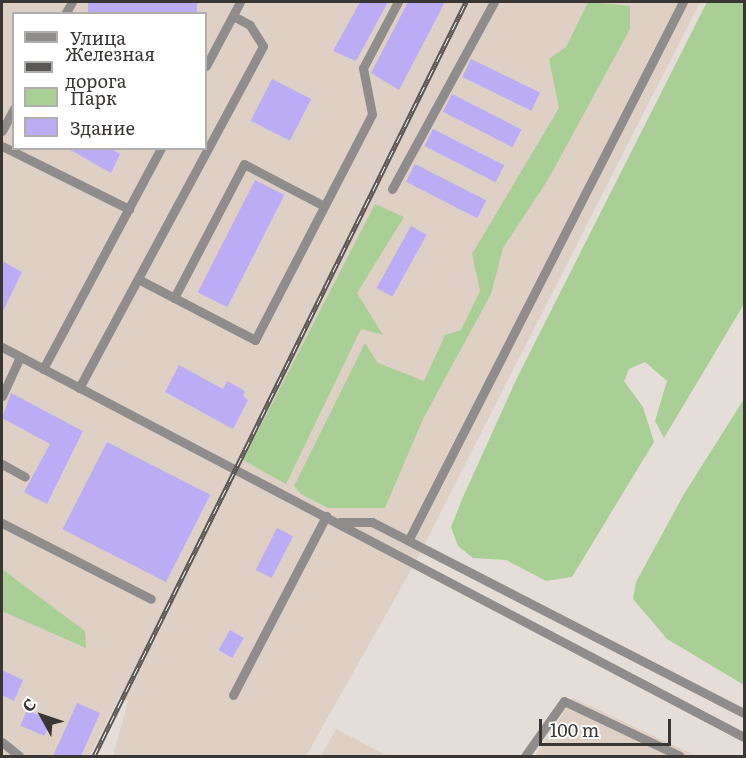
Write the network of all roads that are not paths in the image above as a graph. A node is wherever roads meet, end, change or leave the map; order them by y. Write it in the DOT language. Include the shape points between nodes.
graph roads {
  1 [pos="240,2"];
  2 [pos="398,2"];
  3 [pos="494,2"];
  4 [pos="683,2"];
  5 [pos="232,16"];
  6 [pos="207,64"];
  7 [pos="12,112"];
  8 [pos="2,130"];
  9 [pos="2,146"];
  10 [pos="160,150"];
  11 [pos="392,189"];
  12 [pos="324,206"];
  13 [pos="129,209"];
  14 [pos="138,279"];
  15 [pos="174,298"];
  16 [pos="2,347"];
  17 [pos="20,357"];
  18 [pos="43,369"];
  19 [pos="79,388"];
  20 [pos="2,396"];
  21 [pos="2,464"];
  22 [pos="25,477"];
  23 [pos="326,516"];
  24 [pos="338,522"];
  25 [pos="2,523"];
  26 [pos="409,539"];
  27 [pos="151,599"];
  28 [pos="233,695"];
  29 [pos="744,713"];
  30 [pos="744,736"];
  31 [pos="2,742"];
  32 [pos="19,756"];
  33 [pos="525,756"];
  34 [pos="680,756"];
  1 -- 5 [label="street"];
  2 -- 12 [label="street" via="363,68 372,114"];
  3 -- 11 [label="street"];
  4 -- 26 [label="street"];
  5 -- 6 [label="street"];
  5 -- 14 [label="street" via="250,25 263,46"];
  7 -- 8 [label="street"];
  9 -- 13 [label="street"];
  10 -- 13 [label="street"];
  12 -- 15 [label="street" via="244,164"];
  12 -- 15 [label="street" via="255,340"];
  13 -- 18 [label="street"];
  14 -- 15 [label="street"];
  14 -- 19 [label="street"];
  16 -- 17 [label="street"];
  17 -- 18 [label="street"];
  17 -- 20 [label="street"];
  18 -- 19 [label="street"];
  19 -- 23 [label="street"];
  21 -- 22 [label="street"];
  23 -- 24 [label="street"];
  23 -- 28 [label="street"];
  24 -- 26 [label="street" via="372,522"];
  24 -- 30 [label="street"];
  25 -- 27 [label="street"];
  26 -- 29 [label="street"];
  31 -- 32 [label="street"];
  33 -- 34 [label="street" via="564,701"];
}
